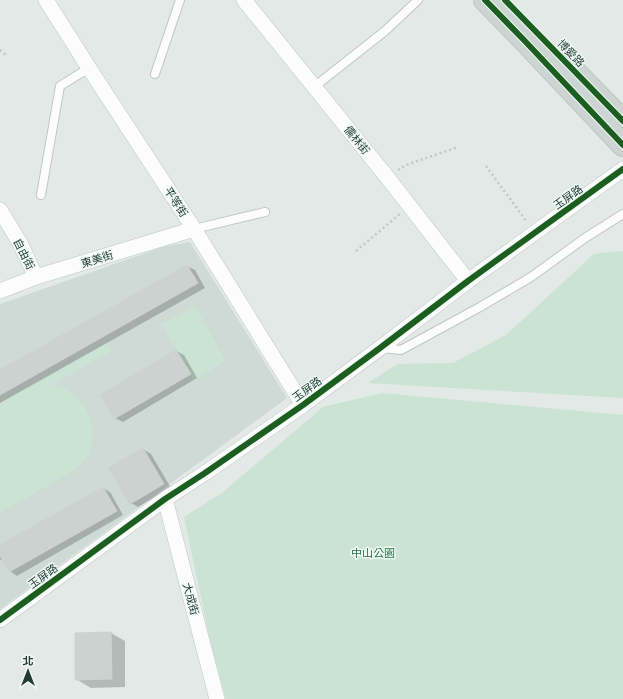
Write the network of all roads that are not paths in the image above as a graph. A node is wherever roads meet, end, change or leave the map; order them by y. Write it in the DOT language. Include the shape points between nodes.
graph roads {
  1 [pos="46,0"];
  2 [pos="180,0"];
  3 [pos="244,0"];
  4 [pos="418,0"];
  5 [pos="485,0"];
  6 [pos="505,0"];
  7 [pos="89,68"];
  8 [pos="155,74"];
  9 [pos="314,87"];
  10 [pos="623,121"];
  11 [pos="623,145"];
  12 [pos="623,169"];
  13 [pos="41,195"];
  14 [pos="0,210"];
  15 [pos="265,212"];
  16 [pos="623,214"];
  17 [pos="194,229"];
  18 [pos="36,277"];
  19 [pos="468,281"];
  20 [pos="0,291"];
  21 [pos="380,348"];
  22 [pos="303,405"];
  23 [pos="165,499"];
  24 [pos="0,620"];
  25 [pos="216,699"];
  1 -- 7 [label="street, 平等街"];
  2 -- 8 [label="lane"];
  3 -- 9 [label="street, 儒林街"];
  4 -- 9 [label="lane" via="385,31"];
  5 -- 11 [label="main road"];
  6 -- 10 [label="main road, 博愛路"];
  7 -- 13 [label="lane" via="60,86"];
  7 -- 17 [label="street, 平等街"];
  9 -- 19 [label="street, 儒林街"];
  12 -- 19 [label="street, 玉屏路"];
  14 -- 18 [label="street, 自由街" via="20,242"];
  15 -- 17 [label="lane"];
  16 -- 21 [label="lane" via="531,277 480,308 401,350"];
  17 -- 18 [label="street, 東美街"];
  17 -- 22 [label="street, 平等街"];
  18 -- 20 [label="street, 東美街"];
  19 -- 21 [label="street, 玉屏路"];
  21 -- 22 [label="street, 玉屏路"];
  22 -- 23 [label="street, 玉屏路"];
  23 -- 24 [label="street, 玉屏路"];
  23 -- 25 [label="street, 大成街"];
}
